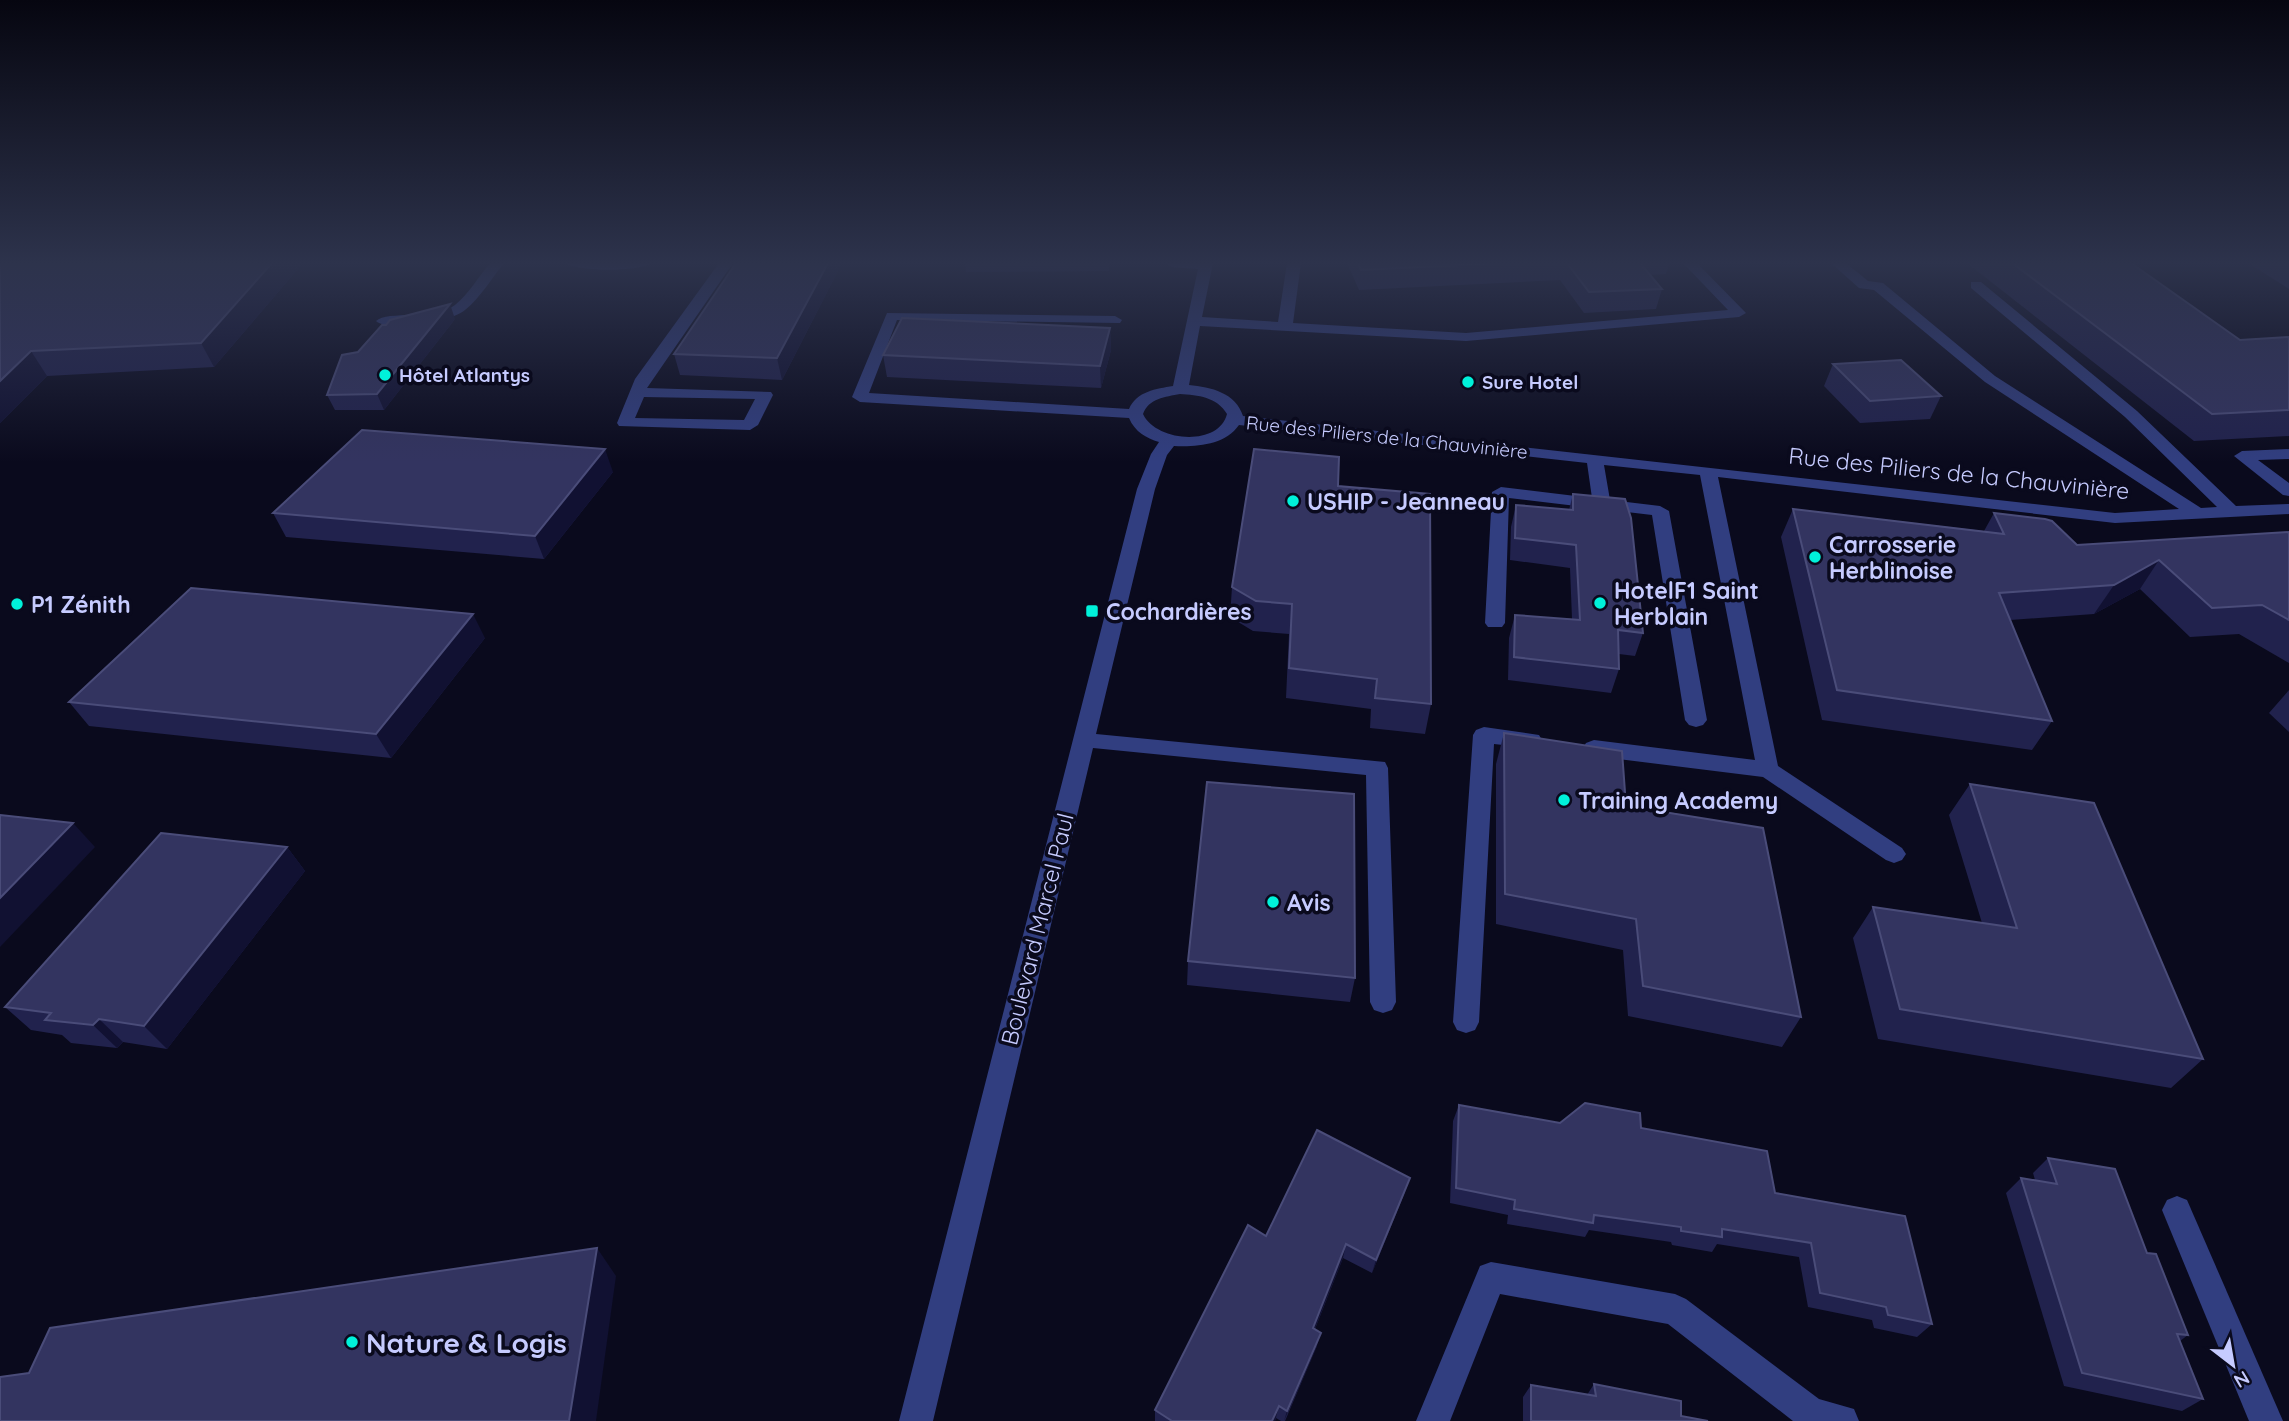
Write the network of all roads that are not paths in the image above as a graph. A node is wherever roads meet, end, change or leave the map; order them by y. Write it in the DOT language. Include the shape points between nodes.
graph roads {
  1 [pos="679,329"];
  2 [pos="887,329"];
  3 [pos="1192,329"];
  4 [pos="1328,329"];
  5 [pos="1553,329"];
  6 [pos="1930,329"];
  7 [pos="2029,329"];
  8 [pos="1180,389"];
  9 [pos="637,392"];
  10 [pos="1135,414"];
  11 [pos="1234,420"];
  12 [pos="1169,441"];
  13 [pos="2289,454"];
  14 [pos="1595,459"];
  15 [pos="1707,471"];
  16 [pos="2289,491"];
  17 [pos="1602,504"];
  18 [pos="2289,509"];
  19 [pos="2232,512"];
  20 [pos="2199,514"];
  21 [pos="1495,623"];
  22 [pos="1696,720"];
  23 [pos="1084,740"];
  24 [pos="1768,769"];
  25 [pos="1894,855"];
  26 [pos="1382,1002"];
  27 [pos="1466,1022"];
  28 [pos="2177,1210"];
  29 [pos="916,1421"];
  30 [pos="1433,1421"];
  31 [pos="1842,1421"];
  32 [pos="2266,1421"];
  1 -- 9 [label="street"];
  2 -- 10 [label="street" via="860,397"];
  3 -- 8 [label="street"];
  4 -- 5 [label="street" via="1466,337"];
  6 -- 20 [label="street" via="1990,379"];
  7 -- 19 [label="street" via="2131,414"];
  8 -- 10 [label="street" via="1152,395"];
  8 -- 11 [label="street" via="1221,398 1232,408"];
  9 -- 9 [label="street" via="625,423 750,425 765,395"];
  10 -- 12 [label="street" via="1143,430"];
  11 -- 12 [label="street" via="1227,431 1211,438"];
  11 -- 14 [label="street, Rue des Piliers de la Chauvinière"];
  12 -- 23 [label="street, Boulevard Marcel Paul" via="1146,489"];
  13 -- 16 [label="street" via="2242,456"];
  14 -- 15 [label="street, Rue des Piliers de la Chauvinière"];
  14 -- 17 [label="street"];
  15 -- 20 [label="street, Rue des Piliers de la Chauvinière" via="2115,518"];
  15 -- 24 [label="street"];
  17 -- 21 [label="street" via="1501,492"];
  17 -- 22 [label="street" via="1660,511"];
  18 -- 19 [label="street, Rue des Piliers de la Chauvinière"];
  19 -- 20 [label="street, Rue des Piliers de la Chauvinière"];
  23 -- 26 [label="street" via="1377,768"];
  23 -- 29 [label="street, Boulevard Marcel Paul"];
  24 -- 25 [label="street"];
  24 -- 27 [label="street" via="1485,735"];
  28 -- 32 [label="street"];
  30 -- 31 [label="street" via="1491,1277 1675,1310 1811,1414"];
}
